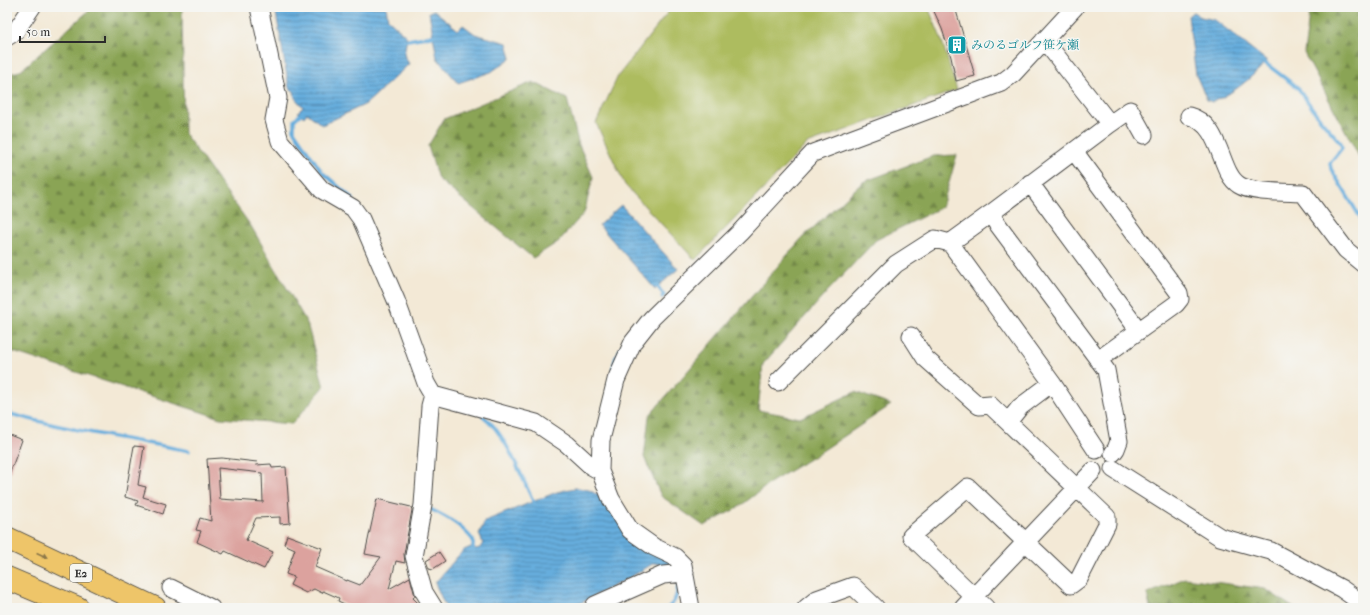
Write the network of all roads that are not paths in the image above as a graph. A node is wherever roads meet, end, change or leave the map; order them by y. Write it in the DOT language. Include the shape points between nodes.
graph roads {
  1 [pos="32,7"];
  2 [pos="259,7"];
  3 [pos="1075,7"];
  4 [pos="7,37"];
  5 [pos="1044,40"];
  6 [pos="1189,116"];
  7 [pos="1110,124"];
  8 [pos="1144,135"];
  9 [pos="1074,151"];
  10 [pos="1030,183"];
  11 [pos="990,214"];
  12 [pos="950,243"];
  13 [pos="1363,264"];
  14 [pos="1139,331"];
  15 [pos="911,336"];
  16 [pos="1098,360"];
  17 [pos="778,382"];
  18 [pos="1052,384"];
  19 [pos="433,394"];
  20 [pos="1008,422"];
  21 [pos="1096,450"];
  22 [pos="1113,461"];
  23 [pos="600,471"];
  24 [pos="1093,471"];
  25 [pos="1076,488"];
  26 [pos="7,538"];
  27 [pos="1025,542"];
  28 [pos="679,574"];
  29 [pos="7,578"];
  30 [pos="171,588"];
  31 [pos="968,602"];
  32 [pos="1363,604"];
  33 [pos="78,608"];
  34 [pos="155,608"];
  35 [pos="211,608"];
  36 [pos="434,608"];
  37 [pos="593,608"];
  38 [pos="691,608"];
  39 [pos="806,608"];
  40 [pos="876,608"];
  41 [pos="986,608"];
  1 -- 4 [label="street" via="15,32"];
  2 -- 19 [label="street" via="278,98 274,120 280,141 322,190 353,208 361,219 396,300 426,383"];
  3 -- 5 [label="street"];
  5 -- 7 [label="street"];
  5 -- 23 [label="street" via="1013,74 1000,83 813,153 740,232 652,318 633,342 616,380 601,440"];
  6 -- 13 [label="street" via="1197,118 1215,139 1230,173 1240,186 1303,192 1346,250"];
  7 -- 8 [label="street" via="1130,110"];
  7 -- 9 [label="street"];
  9 -- 10 [label="street"];
  9 -- 14 [label="street" via="1179,293 1180,299 1176,304"];
  10 -- 11 [label="street"];
  10 -- 14 [label="street"];
  11 -- 12 [label="street"];
  11 -- 16 [label="street"];
  12 -- 17 [label="street" via="935,239 896,264"];
  12 -- 18 [label="street"];
  14 -- 16 [label="street"];
  15 -- 20 [label="street" via="925,358 979,406 990,405"];
  16 -- 22 [label="street" via="1106,370 1119,441"];
  18 -- 20 [label="street" via="1020,407"];
  18 -- 21 [label="street"];
  19 -- 23 [label="street" via="536,423"];
  19 -- 36 [label="street" via="423,504 414,556 424,592"];
  20 -- 25 [label="street"];
  21 -- 22 [label="street" via="1103,448"];
  21 -- 24 [label="street" via="1089,460"];
  22 -- 24 [label="street" via="1104,475"];
  22 -- 32 [label="street" via="1220,537 1272,551 1342,589"];
  23 -- 28 [label="street" via="630,530 675,557 683,565"];
  24 -- 25 [label="street"];
  25 -- 27 [label="street"];
  25 -- 27 [label="street" via="1107,517 1107,524 1079,579 1072,585"];
  26 -- 34 [label="highway, E2, one-way"];
  27 -- 31 [label="street"];
  27 -- 31 [label="street" via="968,487 911,536"];
  28 -- 37 [label="street" via="663,575"];
  28 -- 38 [label="street"];
  29 -- 33 [label="highway"];
  30 -- 35 [label="street"];
  31 -- 41 [label="street"];
  39 -- 40 [label="street" via="817,599 853,586"];
}
